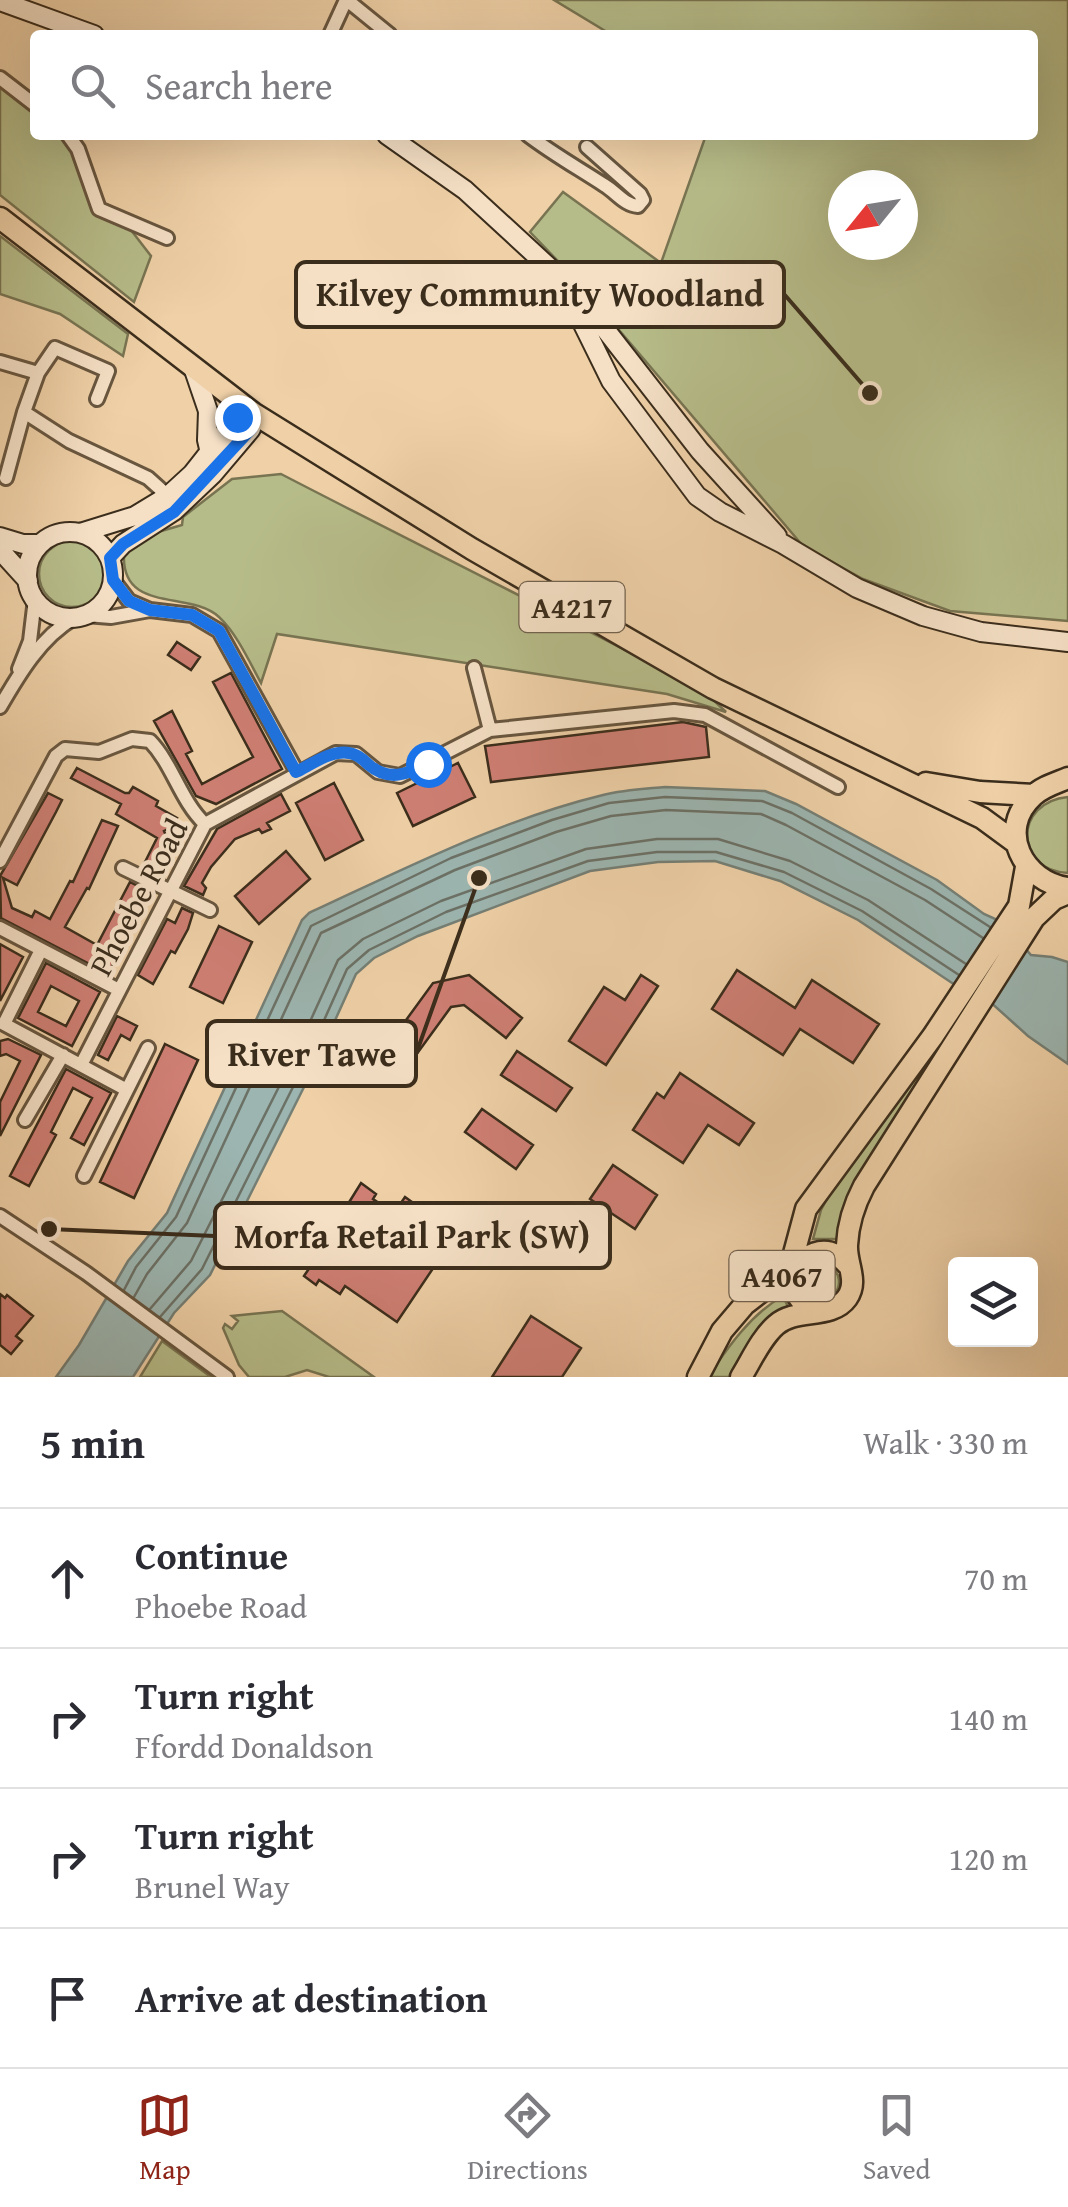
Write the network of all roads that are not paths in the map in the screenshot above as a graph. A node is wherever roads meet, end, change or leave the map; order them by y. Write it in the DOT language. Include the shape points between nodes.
graph roads {
  1 [pos="0,0"];
  2 [pos="347,0"];
  3 [pos="81,30"];
  4 [pos="332,30"];
  5 [pos="384,30"];
  6 [pos="0,78"];
  7 [pos="30,101"];
  8 [pos="72,140"];
  9 [pos="394,140"];
  10 [pos="535,140"];
  11 [pos="587,147"];
  12 [pos="0,218"];
  13 [pos="167,238"];
  14 [pos="554,274"];
  15 [pos="0,362"];
  16 [pos="193,368"];
  17 [pos="38,373"];
  18 [pos="97,400"];
  19 [pos="24,412"];
  20 [pos="252,413"];
  21 [pos="210,453"];
  22 [pos="6,478"];
  23 [pos="168,496"];
  24 [pos="80,533"];
  25 [pos="0,537"];
  26 [pos="40,544"];
  27 [pos="784,544"];
  28 [pos="0,550"];
  29 [pos="110,558"];
  30 [pos="113,580"];
  31 [pos="32,590"];
  32 [pos="150,610"];
  33 [pos="80,616"];
  34 [pos="1068,642"];
  35 [pos="474,668"];
  36 [pos="13,685"];
  37 [pos="0,707"];
  38 [pos="490,730"];
  39 [pos="296,772"];
  40 [pos="904,779"];
  41 [pos="1064,781"];
  42 [pos="838,787"];
  43 [pos="1034,795"];
  44 [pos="205,824"];
  45 [pos="1016,843"];
  46 [pos="0,861"];
  47 [pos="1026,866"];
  48 [pos="123,868"];
  49 [pos="1068,890"];
  50 [pos="169,891"];
  51 [pos="210,910"];
  52 [pos="1027,912"];
  53 [pos="0,928"];
  54 [pos="41,950"];
  55 [pos="119,990"];
  56 [pos="2,1025"];
  57 [pos="941,1043"];
  58 [pos="148,1048"];
  59 [pos="62,1055"];
  60 [pos="81,1065"];
  61 [pos="127,1090"];
  62 [pos="25,1120"];
  63 [pos="838,1169"];
  64 [pos="84,1176"];
  65 [pos="0,1216"];
  66 [pos="850,1266"];
  67 [pos="800,1268"];
  68 [pos="820,1311"];
  69 [pos="701,1372"];
  70 [pos="227,1377"];
  71 [pos="740,1377"];
  1 -- 3 [label="main road"];
  2 -- 4 [label="street"];
  2 -- 5 [label="street"];
  6 -- 7 [label="street"];
  8 -- 13 [label="street" via="99,209"];
  9 -- 14 [label="main road" via="464,190"];
  10 -- 11 [label="street" via="638,206 640,194"];
  12 -- 16 [label="main road, A4217"];
  14 -- 27 [label="main road" via="594,313 700,451"];
  14 -- 27 [label="main road" via="611,381 697,496"];
  15 -- 17 [label="street"];
  16 -- 20 [label="main road, A4217"];
  16 -- 21 [label="main road" via="208,412"];
  17 -- 18 [label="street" via="54,348 108,372"];
  17 -- 19 [label="street"];
  19 -- 22 [label="street"];
  19 -- 23 [label="street" via="148,478"];
  20 -- 21 [label="main road" via="237,417"];
  20 -- 29 [label="main road" via="251,429 213,474"];
  20 -- 40 [label="main road, A4217" via="712,688"];
  21 -- 23 [label="main road"];
  23 -- 24 [label="main road" via="135,516"];
  24 -- 26 [label="main road"];
  24 -- 29 [label="main road"];
  25 -- 26 [label="main road"];
  26 -- 31 [label="main road" via="32,555"];
  27 -- 34 [label="main road" via="857,588 923,616 981,632"];
  28 -- 31 [label="main road"];
  29 -- 30 [label="main road"];
  30 -- 32 [label="street" via="129,601"];
  30 -- 33 [label="main road" via="104,601"];
  31 -- 33 [label="main road" via="52,614"];
  31 -- 36 [label="street" via="30,641"];
  32 -- 33 [label="street"];
  32 -- 39 [label="street" via="192,615 219,631"];
  33 -- 36 [label="street" via="54,631"];
  35 -- 38 [label="street"];
  36 -- 37 [label="street"];
  38 -- 39 [label="street, Phoebe Road" via="400,776 378,772 347,752"];
  38 -- 42 [label="street, Phoebe Road" via="674,710 704,715"];
  39 -- 44 [label="street, Phoebe Road"];
  40 -- 43 [label="main road, A4217"];
  40 -- 45 [label="main road, A4217"];
  41 -- 43 [label="main road"];
  43 -- 45 [label="main road" via="1022,808"];
  44 -- 46 [label="street" via="150,741 99,752 65,749"];
  44 -- 50 [label="street, Phoebe Road"];
  45 -- 47 [label="main road"];
  47 -- 49 [label="main road, A4067"];
  47 -- 52 [label="main road"];
  48 -- 50 [label="street"];
  49 -- 52 [label="main road, A4067"];
  50 -- 51 [label="street"];
  50 -- 55 [label="street, Phoebe Road"];
  52 -- 57 [label="main road, A4067"];
  53 -- 54 [label="street"];
  54 -- 55 [label="street"];
  54 -- 56 [label="street"];
  55 -- 60 [label="street, Phoebe Road"];
  56 -- 59 [label="street"];
  57 -- 63 [label="main road, A4067"];
  57 -- 66 [label="main road, A4067" via="852,1209"];
  58 -- 61 [label="street"];
  59 -- 60 [label="street"];
  59 -- 62 [label="street"];
  60 -- 61 [label="street"];
  61 -- 64 [label="street"];
  63 -- 67 [label="main road, A4067"];
  63 -- 69 [label="main road, A4067" via="806,1209 784,1274 722,1330"];
  65 -- 70 [label="street"];
  66 -- 67 [label="main road" via="840,1256 815,1251"];
  66 -- 68 [label="main road" via="850,1295"];
  67 -- 68 [label="main road" via="798,1298"];
  67 -- 69 [label="main road, A4067"];
  68 -- 71 [label="main road, A4067" via="776,1325"];
}
